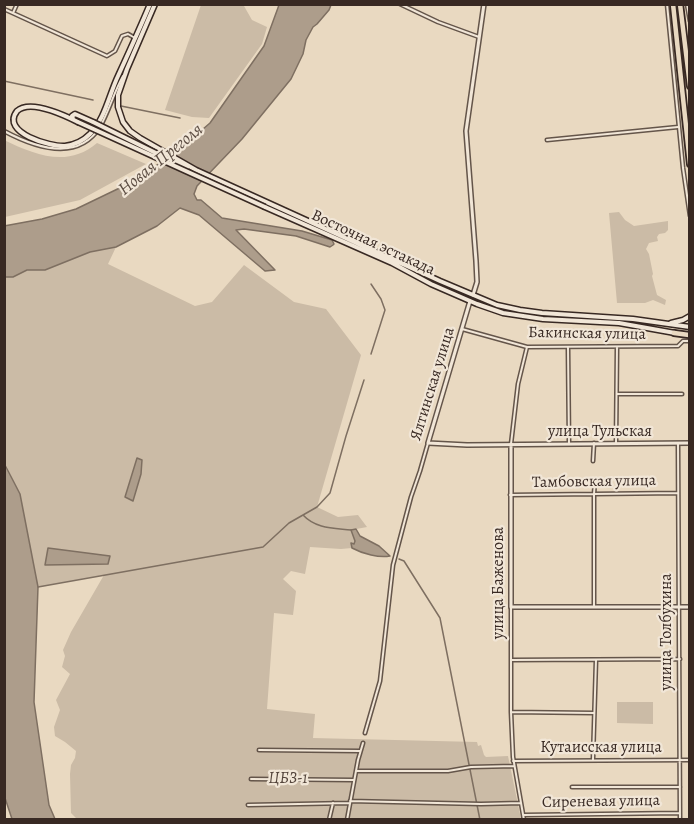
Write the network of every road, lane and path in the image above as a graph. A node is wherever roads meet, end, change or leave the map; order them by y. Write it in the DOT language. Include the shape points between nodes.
graph roads {
  1 [pos="17,4"];
  2 [pos="150,4"];
  3 [pos="155,4"];
  4 [pos="400,4"];
  5 [pos="484,4"];
  6 [pos="687,4"];
  7 [pos="667,5"];
  8 [pos="673,7"];
  9 [pos="680,7"];
  10 [pos="4,9"];
  11 [pos="14,13"];
  12 [pos="690,21"];
  13 [pos="479,37"];
  14 [pos="135,38"];
  15 [pos="127,69"];
  16 [pos="690,86"];
  17 [pos="675,95"];
  18 [pos="682,100"];
  19 [pos="77,119"];
  20 [pos="678,128"];
  21 [pos="4,131"];
  22 [pos="548,140"];
  23 [pos="690,164"];
  24 [pos="196,170"];
  25 [pos="690,216"];
  26 [pos="473,295"];
  27 [pos="470,301"];
  28 [pos="690,316"];
  29 [pos="667,324"];
  30 [pos="690,327"];
  31 [pos="462,329"];
  32 [pos="674,333"];
  33 [pos="689,337"];
  34 [pos="527,347"];
  35 [pos="617,347"];
  36 [pos="568,348"];
  37 [pos="617,394"];
  38 [pos="682,394"];
  39 [pos="428,443"];
  40 [pos="568,443"];
  41 [pos="594,443"];
  42 [pos="616,443"];
  43 [pos="690,443"];
  44 [pos="511,444"];
  45 [pos="678,444"];
  46 [pos="593,461"];
  47 [pos="595,481"];
  48 [pos="678,493"];
  49 [pos="594,494"];
  50 [pos="510,495"];
  51 [pos="594,607"];
  52 [pos="679,607"];
  53 [pos="690,607"];
  54 [pos="512,608"];
  55 [pos="680,659"];
  56 [pos="512,660"];
  57 [pos="596,660"];
  58 [pos="511,712"];
  59 [pos="594,713"];
  60 [pos="365,734"];
  61 [pos="363,743"];
  62 [pos="259,750"];
  63 [pos="360,751"];
  64 [pos="593,760"];
  65 [pos="679,760"];
  66 [pos="690,760"];
  67 [pos="513,761"];
  68 [pos="514,766"];
  69 [pos="356,771"];
  70 [pos="251,778"];
  71 [pos="354,780"];
  72 [pos="680,786"];
  73 [pos="572,787"];
  74 [pos="350,802"];
  75 [pos="333,803"];
  76 [pos="520,803"];
  77 [pos="248,804"];
  78 [pos="680,813"];
  79 [pos="523,815"];
  80 [pos="329,819"];
  81 [pos="347,819"];
  82 [pos="524,819"];
  83 [pos="680,819"];
  1 -- 11 [label="street"];
  2 -- 14 [label="main road"];
  3 -- 15 [label="main road"];
  4 -- 13 [label="street"];
  5 -- 13 [label="street, Ялтинская улица"];
  6 -- 12 [label="street"];
  7 -- 17 [label="street"];
  8 -- 9 [label="main road" via="677,12"];
  8 -- 18 [label="main road"];
  9 -- 16 [label="main road"];
  10 -- 11 [label="street"];
  11 -- 14 [label="street" via="107,56 115,51 122,36"];
  13 -- 26 [label="street, Ялтинская улица" via="466,131 477,282"];
  14 -- 19 [label="main road" via="96,127 87,136 62,146 46,144 18,133 12,122 18,110 35,106"];
  15 -- 21 [label="street" via="101,125 82,144 52,149"];
  15 -- 24 [label="main road" via="118,95 125,125"];
  17 -- 18 [label="street"];
  17 -- 20 [label="street"];
  18 -- 23 [label="main road"];
  19 -- 24 [label="main road, bridge"];
  19 -- 27 [label="main road, Восточная эстакада, bridge"];
  20 -- 22 [label="street"];
  20 -- 25 [label="street"];
  24 -- 26 [label="main road, Восточная эстакада"];
  26 -- 27 [label="main road, Ялтинская улица"];
  26 -- 29 [label="main road, Восточная эстакада" via="531,312"];
  27 -- 31 [label="street, Ялтинская улица"];
  27 -- 32 [label="main road, Восточная эстакада" via="518,316 626,324"];
  28 -- 29 [label="main road"];
  29 -- 30 [label="main road, Восточная эстакада"];
  31 -- 34 [label="street, Бакинская улица"];
  31 -- 39 [label="street, Ялтинская улица"];
  32 -- 33 [label="main road"];
  33 -- 35 [label="street, Бакинская улица" via="678,346"];
  34 -- 36 [label="street, Бакинская улица"];
  34 -- 44 [label="street, улица Баженова"];
  35 -- 36 [label="street, Бакинская улица"];
  35 -- 37 [label="street"];
  36 -- 40 [label="street"];
  37 -- 38 [label="street"];
  37 -- 42 [label="street"];
  39 -- 44 [label="street, улица Тульская"];
  39 -- 60 [label="street, Ялтинская улица" via="393,565 380,681"];
  40 -- 41 [label="street, улица Тульская"];
  40 -- 44 [label="street, улица Тульская"];
  41 -- 42 [label="street, улица Тульская"];
  41 -- 46 [label="street"];
  42 -- 45 [label="street, улица Тульская"];
  43 -- 45 [label="street, улица Тульская"];
  44 -- 50 [label="street, улица Баженова"];
  45 -- 48 [label="street, улица Толбухина"];
  47 -- 49 [label="street"];
  48 -- 49 [label="street, Тамбовская улица"];
  48 -- 52 [label="street, улица Толбухина"];
  49 -- 50 [label="street, Тамбовская улица"];
  49 -- 51 [label="street"];
  50 -- 54 [label="street, улица Баженова"];
  51 -- 52 [label="street"];
  51 -- 54 [label="street"];
  52 -- 53 [label="street"];
  52 -- 55 [label="street, улица Толбухина"];
  54 -- 56 [label="street, улица Баженова"];
  55 -- 57 [label="street"];
  55 -- 65 [label="street, улица Толбухина"];
  56 -- 57 [label="street"];
  56 -- 58 [label="street, улица Баженова"];
  57 -- 59 [label="street"];
  58 -- 59 [label="street"];
  58 -- 67 [label="street, улица Баженова"];
  59 -- 64 [label="street"];
  61 -- 63 [label="street"];
  62 -- 63 [label="street"];
  63 -- 69 [label="street"];
  64 -- 65 [label="street, Кутаисская улица"];
  64 -- 67 [label="street, Кутаисская улица"];
  65 -- 66 [label="street, Кутаисская улица"];
  65 -- 72 [label="street, улица Толбухина"];
  67 -- 68 [label="street, улица Баженова"];
  68 -- 69 [label="street"];
  68 -- 76 [label="street, улица Баженова"];
  69 -- 71 [label="street"];
  70 -- 71 [label="street"];
  71 -- 74 [label="street"];
  72 -- 73 [label="street"];
  72 -- 78 [label="street, улица Толбухина"];
  74 -- 75 [label="street"];
  74 -- 76 [label="street"];
  74 -- 81 [label="street"];
  75 -- 77 [label="street"];
  75 -- 80 [label="street"];
  76 -- 79 [label="street, улица Баженова"];
  78 -- 79 [label="street, Сиреневая улица"];
  78 -- 83 [label="street, улица Толбухина"];
  79 -- 82 [label="street, улица Баженова"];
}
